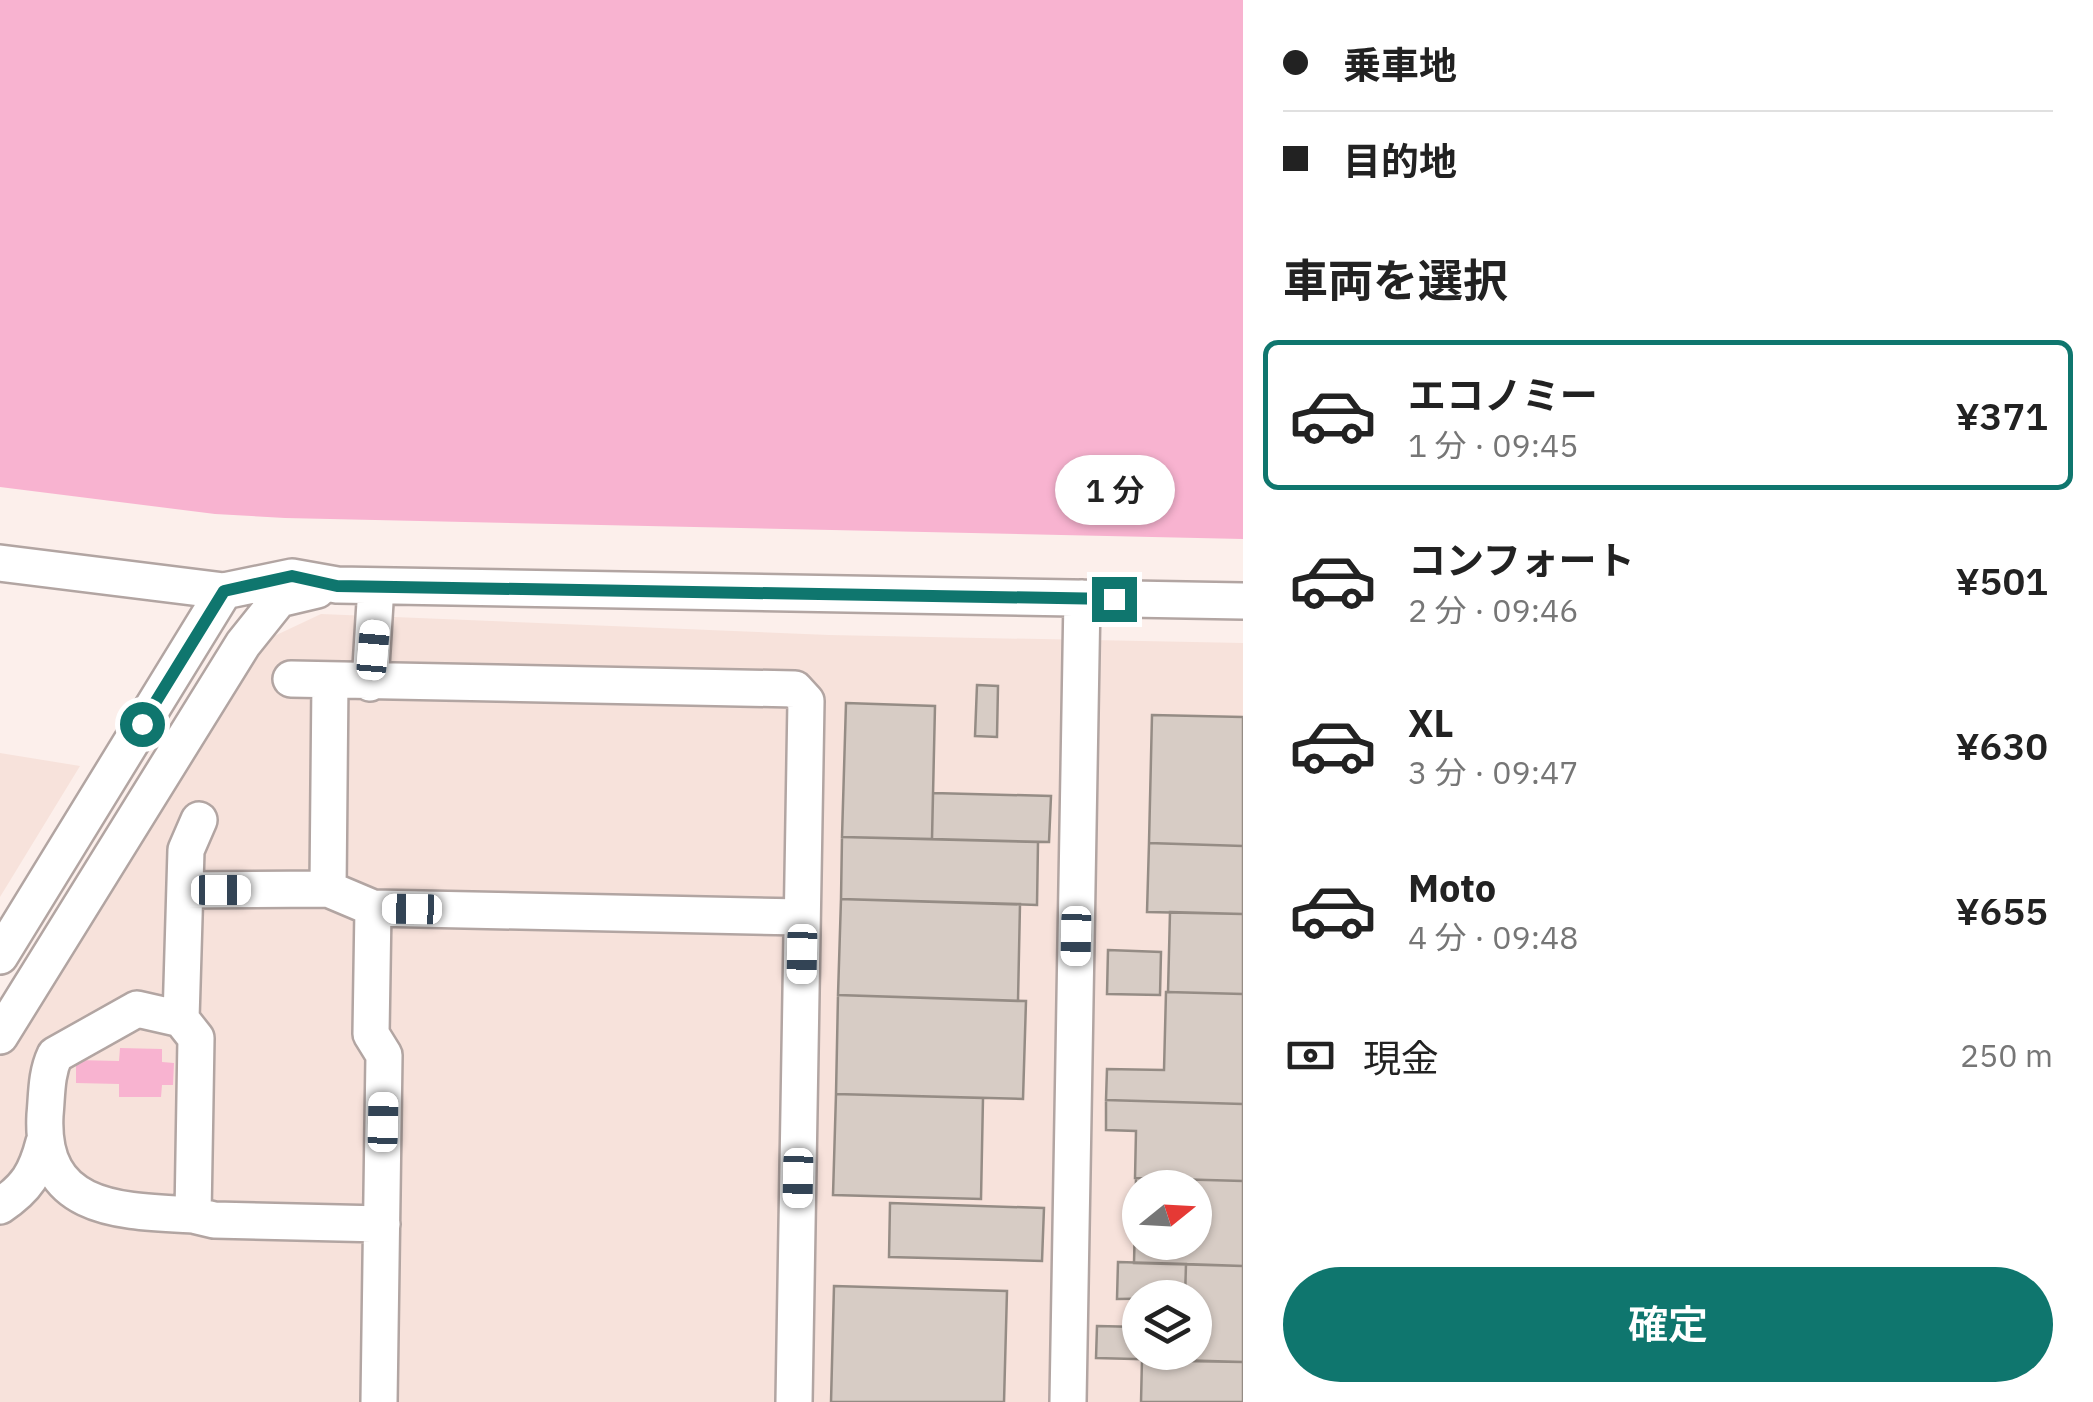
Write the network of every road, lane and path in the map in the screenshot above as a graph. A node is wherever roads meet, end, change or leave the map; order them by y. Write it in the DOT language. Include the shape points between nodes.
graph roads {
  1 [pos="0,562"];
  2 [pos="337,586"];
  3 [pos="376,586"];
  4 [pos="224,591"];
  5 [pos="1082,598"];
  6 [pos="1243,601"];
  7 [pos="292,680"];
  8 [pos="330,680"];
  9 [pos="370,683"];
  10 [pos="199,820"];
  11 [pos="328,889"];
  12 [pos="186,890"];
  13 [pos="373,908"];
  14 [pos="802,917"];
  15 [pos="0,956"];
  16 [pos="181,1020"];
  17 [pos="0,1036"];
  18 [pos="44,1142"];
  19 [pos="0,1206"];
  20 [pos="194,1215"];
  21 [pos="382,1224"];
  22 [pos="379,1402"];
  23 [pos="794,1402"];
  24 [pos="1068,1402"];
  1 -- 4 [label="street"];
  2 -- 3 [label="street"];
  2 -- 4 [label="street" via="292,576"];
  2 -- 17 [label="street" via="279,599 243,644"];
  3 -- 5 [label="street"];
  3 -- 9 [label="street"];
  4 -- 15 [label="street"];
  5 -- 6 [label="street"];
  5 -- 24 [label="street"];
  7 -- 8 [label="street"];
  8 -- 9 [label="street"];
  8 -- 11 [label="street"];
  9 -- 14 [label="street" via="794,689 806,701"];
  10 -- 12 [label="street" via="186,850"];
  11 -- 12 [label="street"];
  11 -- 13 [label="street"];
  12 -- 16 [label="street"];
  13 -- 14 [label="street"];
  13 -- 21 [label="street" via="370,1034 384,1055"];
  14 -- 23 [label="street"];
  16 -- 18 [label="street" via="137,1009 54,1054"];
  16 -- 20 [label="street" via="198,1047"];
  18 -- 19 [label="street" via="23,1191"];
  18 -- 20 [label="street" via="64,1186 103,1206"];
  20 -- 21 [label="street"];
  21 -- 22 [label="street"];
}
